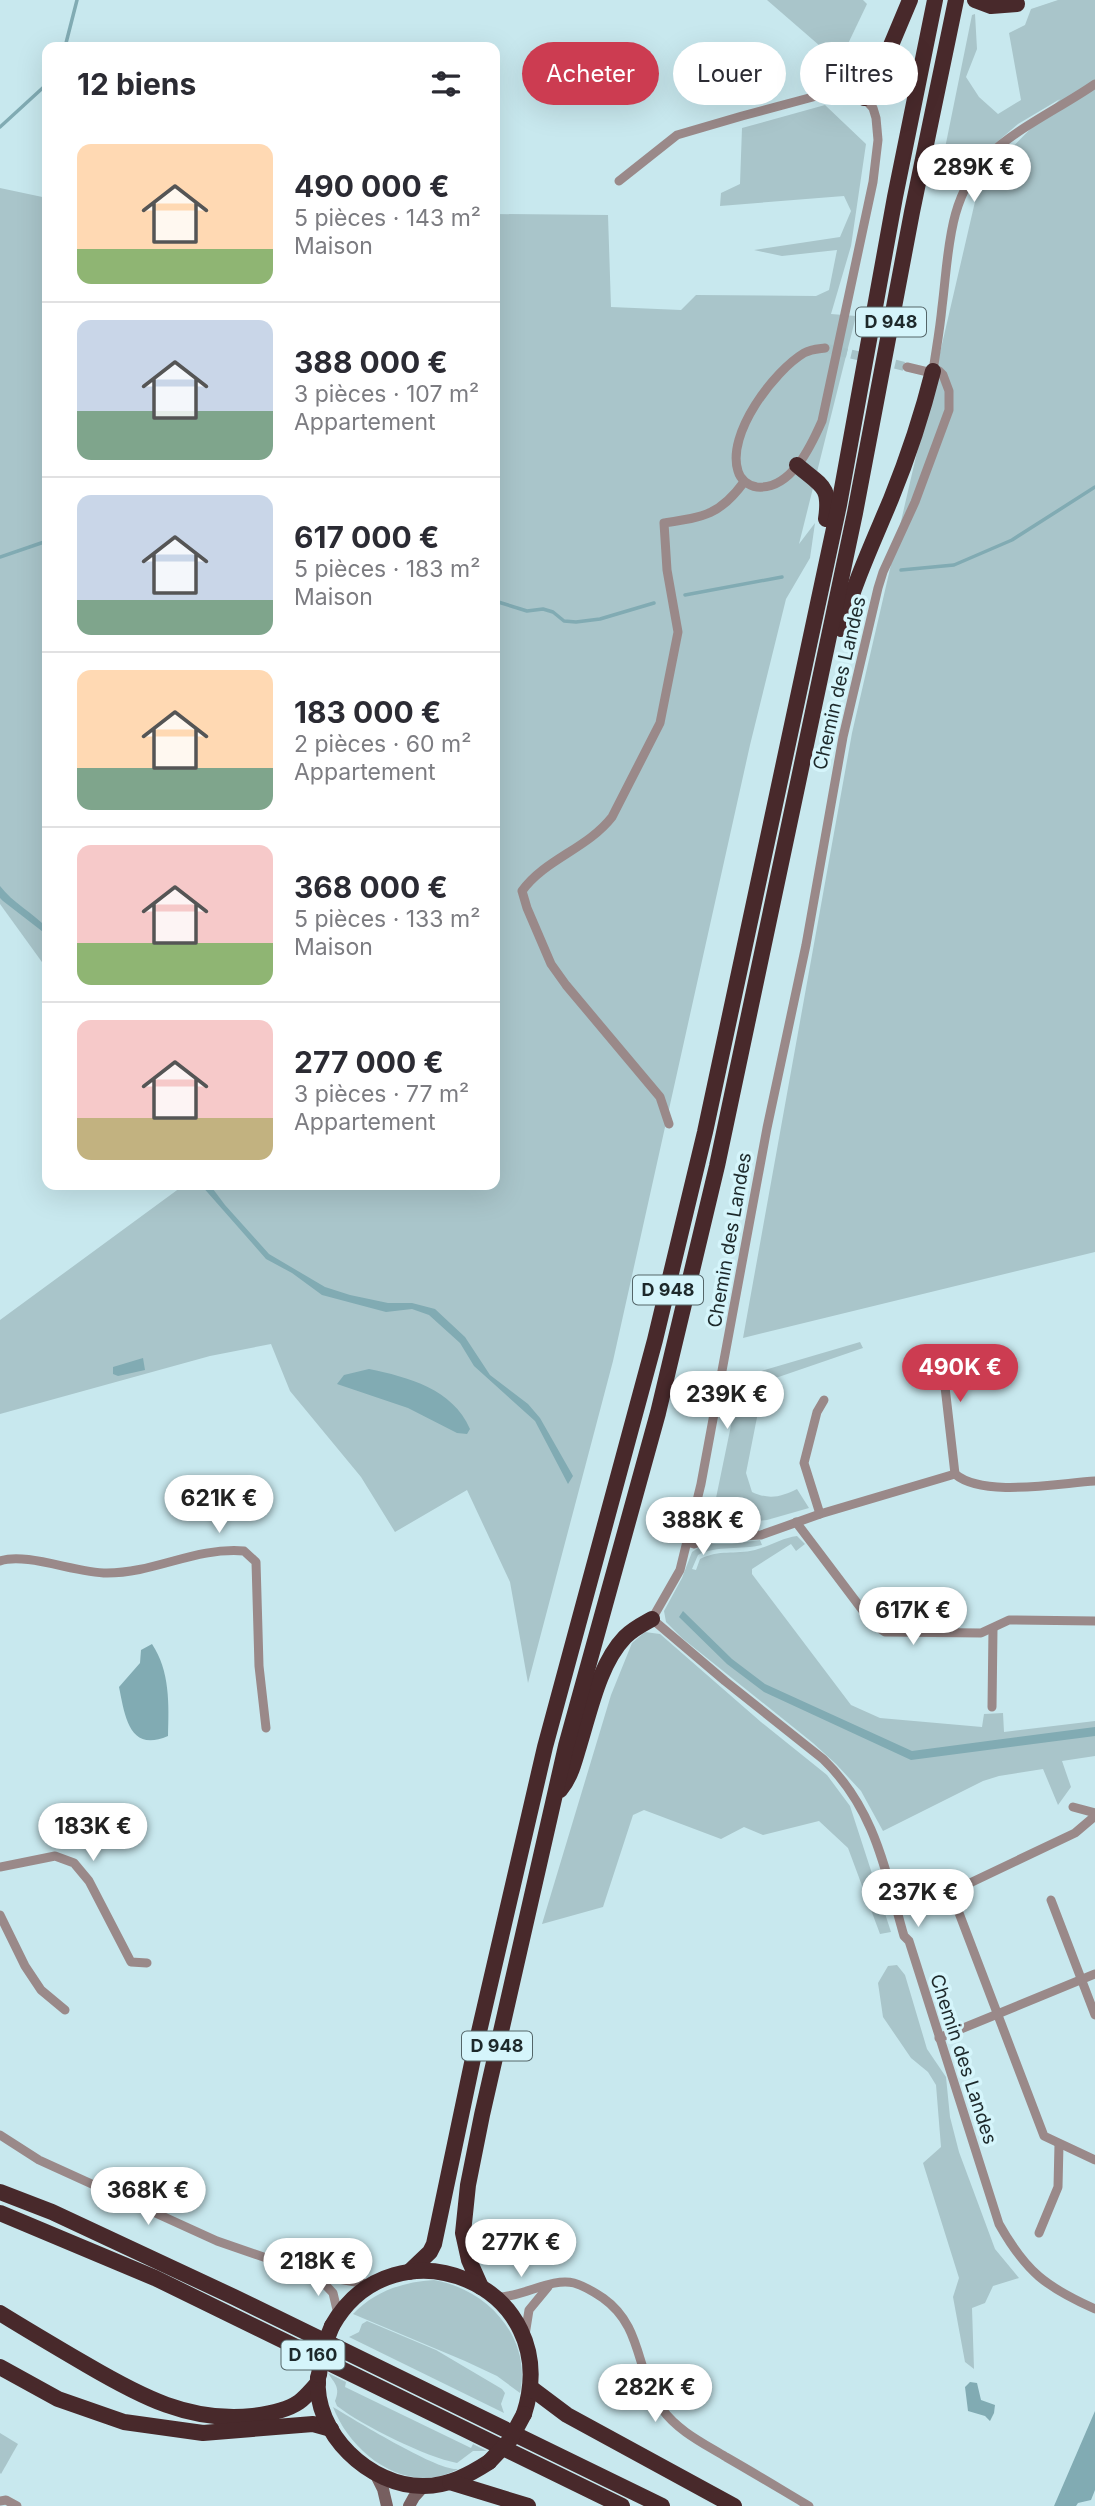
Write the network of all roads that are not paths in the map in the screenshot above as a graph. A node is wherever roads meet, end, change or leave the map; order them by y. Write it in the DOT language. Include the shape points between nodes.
graph roads {
  1 [pos="910,0"];
  2 [pos="935,0"];
  3 [pos="956,0"];
  4 [pos="975,0"];
  5 [pos="1022,2"];
  6 [pos="892,42"];
  7 [pos="1095,84"];
  8 [pos="800,101"];
  9 [pos="870,105"];
  10 [pos="619,181"];
  11 [pos="825,348"];
  12 [pos="908,367"];
  13 [pos="933,371"];
  14 [pos="797,465"];
  15 [pos="744,482"];
  16 [pos="822,584"];
  17 [pos="828,645"];
  18 [pos="669,1124"];
  19 [pos="1008,1365"];
  20 [pos="824,1400"];
  21 [pos="955,1474"];
  22 [pos="1095,1480"];
  23 [pos="820,1514"];
  24 [pos="691,1522"];
  25 [pos="796,1522"];
  26 [pos="716,1537"];
  27 [pos="687,1542"];
  28 [pos="0,1562"];
  29 [pos="652,1619"];
  30 [pos="1095,1620"];
  31 [pos="993,1629"];
  32 [pos="992,1707"];
  33 [pos="266,1728"];
  34 [pos="554,1797"];
  35 [pos="1073,1807"];
  36 [pos="1095,1814"];
  37 [pos="0,1867"];
  38 [pos="1051,1900"];
  39 [pos="0,1915"];
  40 [pos="147,1963"];
  41 [pos="1095,1974"];
  42 [pos="1082,1981"];
  43 [pos="65,2010"];
  44 [pos="996,2013"];
  45 [pos="1095,2015"];
  46 [pos="939,2038"];
  47 [pos="0,2135"];
  48 [pos="1059,2144"];
  49 [pos="1095,2160"];
  50 [pos="0,2192"];
  51 [pos="0,2213"];
  52 [pos="1039,2233"];
  53 [pos="409,2272"];
  54 [pos="316,2275"];
  55 [pos="374,2285"];
  56 [pos="549,2285"];
  57 [pos="481,2287"];
  58 [pos="496,2297"];
  59 [pos="1095,2309"];
  60 [pos="0,2312"];
  61 [pos="335,2320"];
  62 [pos="524,2338"];
  63 [pos="0,2367"];
  64 [pos="318,2379"];
  65 [pos="531,2388"];
  66 [pos="331,2429"];
  67 [pos="375,2473"];
  68 [pos="450,2482"];
  69 [pos="424,2486"];
  70 [pos="0,2501"];
  71 [pos="17,2506"];
  72 [pos="387,2506"];
  73 [pos="409,2506"];
  74 [pos="528,2506"];
  75 [pos="622,2506"];
  76 [pos="662,2506"];
  77 [pos="734,2506"];
  78 [pos="809,2506"];
  1 -- 6 [label="highway"];
  2 -- 16 [label="highway, D 948"];
  3 -- 17 [label="highway, D 948"];
  4 -- 5 [label="highway" via="991,6"];
  7 -- 13 [label="street" via="1010,139 972,175 956,206 949,239"];
  8 -- 10 [label="street" via="677,135"];
  9 -- 14 [label="street" via="878,129 873,182 828,402 816,435"];
  11 -- 15 [label="street" via="797,359 751,412 736,452"];
  12 -- 13 [label="street"];
  13 -- 17 [label="highway" via="901,475 860,569 840,631"];
  13 -- 24 [label="street, Chemin des Landes" via="943,375 949,410 883,572 843,737 725,1365"];
  14 -- 15 [label="street" via="768,485"];
  14 -- 16 [label="highway" via="828,495 819,562"];
  15 -- 18 [label="street" via="722,508 664,523 678,632 660,723 604,828 533,877 522,891 551,964 660,1097"];
  16 -- 53 [label="highway, D 948" via="684,1226 544,1747 434,2244"];
  17 -- 34 [label="highway, D 948" via="701,1239"];
  19 -- 21 [label="street" via="944,1378"];
  20 -- 23 [label="street" via="804,1463"];
  21 -- 22 [label="street" via="989,1488"];
  21 -- 23 [label="street"];
  23 -- 25 [label="street"];
  24 -- 26 [label="street"];
  24 -- 27 [label="street, Chemin des Landes"];
  25 -- 26 [label="street" via="761,1535"];
  25 -- 31 [label="street" via="873,1624 885,1632 981,1633"];
  26 -- 27 [label="street"];
  27 -- 29 [label="street, Chemin des Landes" via="680,1570"];
  28 -- 33 [label="street" via="19,1559 109,1574 222,1549 244,1551 256,1562"];
  29 -- 34 [label="highway" via="624,1638 614,1652 569,1780"];
  29 -- 46 [label="street, Chemin des Landes" via="823,1759 849,1787 873,1829"];
  30 -- 31 [label="street" via="1009,1620"];
  31 -- 32 [label="street"];
  34 -- 57 [label="highway, D 948" via="468,2185 464,2245"];
  35 -- 36 [label="street"];
  36 -- 44 [label="street" via="1074,1833 951,1892"];
  37 -- 40 [label="street" via="55,1856 74,1863 89,1881 131,1962"];
  38 -- 42 [label="street"];
  39 -- 43 [label="street" via="41,1990"];
  41 -- 42 [label="street"];
  42 -- 44 [label="street"];
  42 -- 45 [label="street"];
  44 -- 46 [label="street"];
  44 -- 48 [label="street" via="1044,2136"];
  46 -- 59 [label="street, Chemin des Landes" via="1008,2241 1058,2292"];
  47 -- 54 [label="street" via="39,2160 217,2241"];
  48 -- 49 [label="street"];
  48 -- 52 [label="street" via="1058,2188"];
  50 -- 76 [label="highway, D 160" via="234,2297"];
  51 -- 75 [label="highway, D 160" via="155,2277"];
  53 -- 55 [label="highway"];
  53 -- 57 [label="highway" via="447,2273"];
  54 -- 55 [label="street"];
  54 -- 61 [label="street" via="333,2293"];
  55 -- 61 [label="highway" via="349,2302"];
  56 -- 58 [label="street"];
  56 -- 62 [label="street" via="529,2310"];
  56 -- 78 [label="street" via="574,2283 607,2301 633,2333 654,2397 668,2417 710,2448"];
  57 -- 58 [label="highway"];
  58 -- 62 [label="highway"];
  60 -- 64 [label="highway" via="124,2386 184,2412 225,2417 263,2414 290,2407"];
  61 -- 64 [label="highway, bridge" via="322,2351"];
  62 -- 65 [label="highway"];
  63 -- 66 [label="highway" via="58,2399 124,2422 203,2433 313,2424"];
  64 -- 66 [label="highway"];
  65 -- 68 [label="highway, bridge" via="510,2440 489,2462"];
  65 -- 77 [label="highway" via="567,2415"];
  66 -- 67 [label="highway" via="351,2454"];
  67 -- 69 [label="highway" via="397,2483"];
  67 -- 72 [label="main road"];
  68 -- 69 [label="highway"];
  68 -- 74 [label="highway"];
  69 -- 73 [label="main road"];
  70 -- 71 [label="street"];
}
